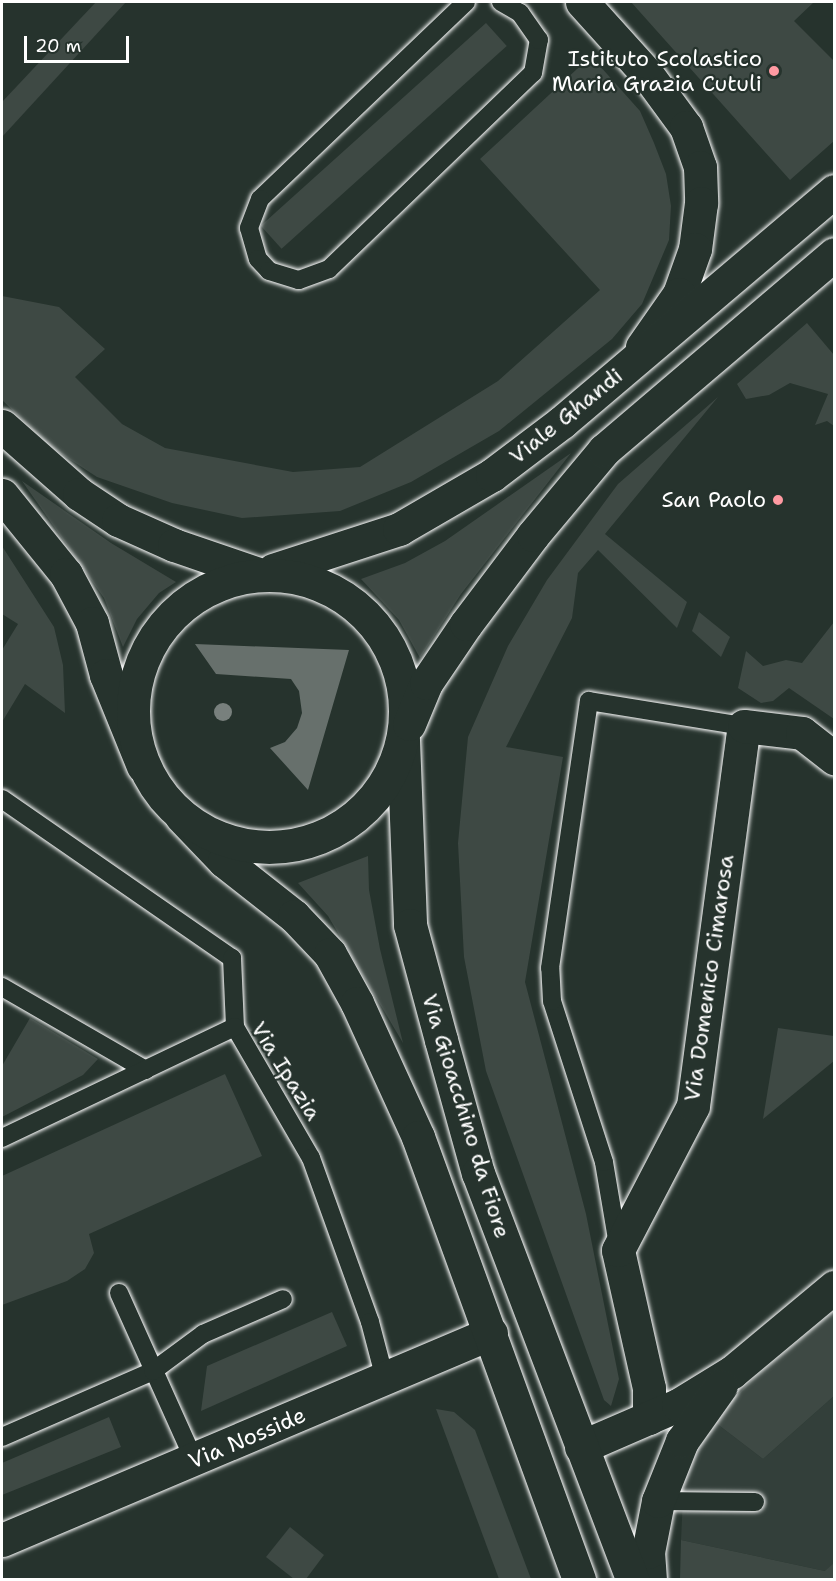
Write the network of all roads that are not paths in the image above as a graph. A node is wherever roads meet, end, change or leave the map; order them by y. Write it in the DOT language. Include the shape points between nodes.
graph roads {
  1 [pos="466,2"];
  2 [pos="501,2"];
  3 [pos="582,2"];
  4 [pos="526,7"];
  5 [pos="834,191"];
  6 [pos="834,254"];
  7 [pos="629,367"];
  8 [pos="2,426"];
  9 [pos="2,495"];
  10 [pos="258,574"];
  11 [pos="744,726"];
  12 [pos="403,740"];
  13 [pos="834,758"];
  14 [pos="143,766"];
  15 [pos="2,799"];
  16 [pos="181,816"];
  17 [pos="2,987"];
  18 [pos="235,1027"];
  19 [pos="146,1070"];
  20 [pos="2,1138"];
  21 [pos="618,1250"];
  22 [pos="834,1287"];
  23 [pos="118,1293"];
  24 [pos="283,1299"];
  25 [pos="491,1333"];
  26 [pos="153,1371"];
  27 [pos="732,1372"];
  28 [pos="385,1379"];
  29 [pos="649,1418"];
  30 [pos="2,1437"];
  31 [pos="581,1447"];
  32 [pos="194,1460"];
  33 [pos="658,1501"];
  34 [pos="755,1502"];
  35 [pos="2,1540"];
  36 [pos="579,1580"];
  37 [pos="633,1580"];
  38 [pos="650,1580"];
  1 -- 4 [label="lane" via="260,199 249,228 258,259 269,271 299,280 329,269 533,73 539,40"];
  2 -- 4 [label="lane"];
  3 -- 7 [label="street" via="647,74 686,127 700,167 701,203 695,249 679,294"];
  5 -- 7 [label="street, Viale Ghandi"];
  6 -- 12 [label="street" via="604,450 466,624 426,683"];
  7 -- 10 [label="street, Viale Ghandi" via="492,475 441,507 399,530"];
  8 -- 10 [label="street" via="80,494 118,520 174,545"];
  9 -- 14 [label="street" via="66,574 92,622 106,675"];
  10 -- 12 [label="street" via="295,576 330,588 372,621 399,668 406,703"];
  10 -- 14 [label="street" via="216,584 179,607 151,640 135,681 132,724"];
  11 -- 13 [label="street" via="802,733"];
  11 -- 21 [label="street, Via Domenico Cimarosa" via="693,1106"];
  11 -- 21 [label="lane" via="589,701 550,968 552,1001 604,1162"];
  12 -- 16 [label="street" via="389,777 364,809 332,832 303,842 254,847 215,837"];
  12 -- 31 [label="street, Via Gioacchino da Fiore" via="410,925 478,1173"];
  14 -- 16 [label="street" via="159,794"];
  15 -- 18 [label="lane" via="232,958"];
  16 -- 25 [label="street, Via Gioacchino da Fiore" via="224,861 294,916 330,954 357,1003 418,1137"];
  17 -- 19 [label="lane"];
  18 -- 19 [label="lane, Via Ipazia"];
  18 -- 28 [label="lane, Via Ipazia" via="311,1158 370,1322"];
  19 -- 20 [label="lane, Via Ipazia"];
  21 -- 29 [label="street" via="649,1388"];
  22 -- 27 [label="street"];
  23 -- 26 [label="lane"];
  24 -- 26 [label="lane" via="203,1334"];
  25 -- 28 [label="street, Via Nosside"];
  25 -- 36 [label="street, Via Gioacchino da Fiore"];
  26 -- 30 [label="lane"];
  26 -- 32 [label="lane"];
  27 -- 29 [label="street"];
  27 -- 33 [label="street" via="682,1441"];
  28 -- 32 [label="street, Via Nosside"];
  29 -- 31 [label="street"];
  31 -- 37 [label="street, Via Gioacchino da Fiore"];
  32 -- 35 [label="street, Via Nosside"];
  33 -- 34 [label="lane"];
  33 -- 38 [label="street" via="648,1552"];
}
